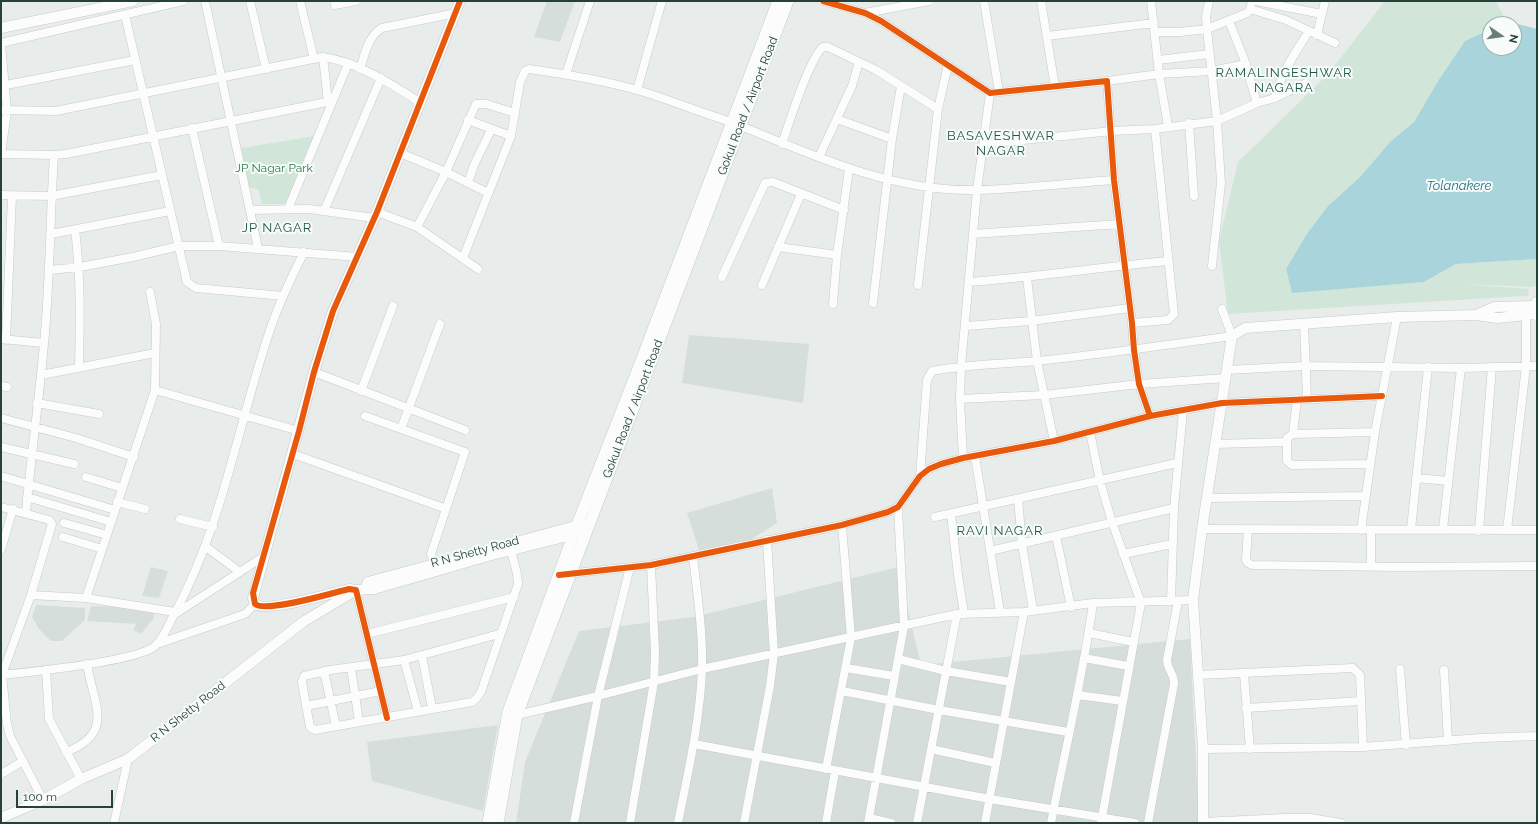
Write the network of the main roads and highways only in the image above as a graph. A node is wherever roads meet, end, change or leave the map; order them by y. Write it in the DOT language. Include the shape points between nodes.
graph roads {
  1 [pos="778,1"];
  2 [pos="788,1"];
  3 [pos="737,124"];
  4 [pos="565,574"];
  5 [pos="488,823"];
  6 [pos="498,823"];
  1 -- 3 [label="main road, Gokul Road / Airport Road"];
  2 -- 3 [label="main road, Gokul Road / Airport Road"];
  3 -- 4 [label="main road, Gokul Road / Airport Road" via="588,528"];
  3 -- 4 [label="main road, Gokul Road / Airport Road" via="576,530"];
  4 -- 5 [label="main road, Gokul Road / Airport Road" via="508,712"];
  4 -- 6 [label="main road, Gokul Road / Airport Road" via="517,715"];
}
